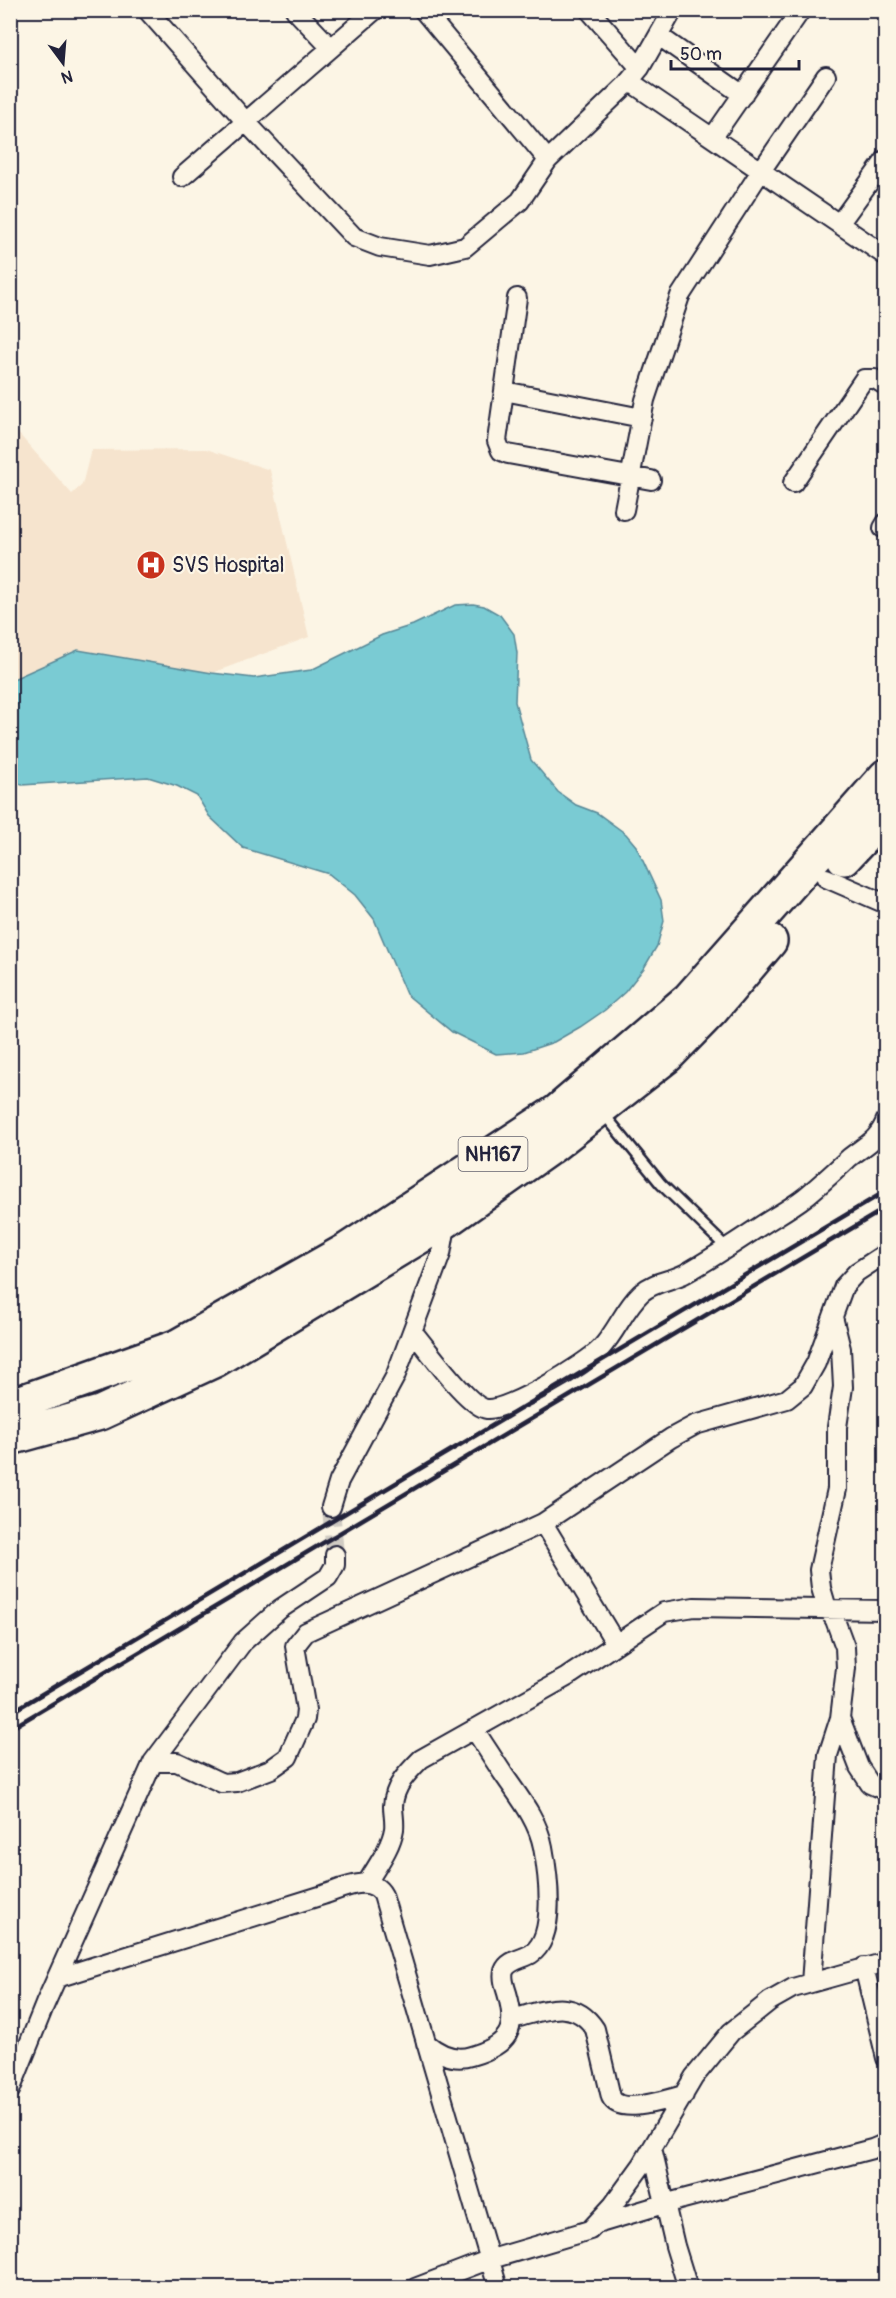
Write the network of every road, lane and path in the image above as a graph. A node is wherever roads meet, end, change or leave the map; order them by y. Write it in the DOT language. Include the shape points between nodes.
graph roads {
  1 [pos="147,10"];
  2 [pos="295,10"];
  3 [pos="375,10"];
  4 [pos="423,10"];
  5 [pos="589,10"];
  6 [pos="673,10"];
  7 [pos="801,10"];
  8 [pos="659,36"];
  9 [pos="331,48"];
  10 [pos="634,75"];
  11 [pos="826,76"];
  12 [pos="743,95"];
  13 [pos="246,122"];
  14 [pos="713,137"];
  15 [pos="885,159"];
  16 [pos="548,160"];
  17 [pos="761,171"];
  18 [pos="182,177"];
  19 [pos="839,224"];
  20 [pos="885,256"];
  21 [pos="517,298"];
  22 [pos="885,386"];
  23 [pos="504,392"];
  24 [pos="642,418"];
  25 [pos="631,477"];
  26 [pos="651,480"];
  27 [pos="793,483"];
  28 [pos="624,510"];
  29 [pos="885,776"];
  30 [pos="885,813"];
  31 [pos="826,878"];
  32 [pos="885,904"];
  33 [pos="599,1108"];
  34 [pos="884,1128"];
  35 [pos="447,1220"];
  36 [pos="727,1248"];
  37 [pos="885,1253"];
  38 [pos="833,1315"];
  39 [pos="413,1332"];
  40 [pos="10,1406"];
  41 [pos="10,1438"];
  42 [pos="331,1507"];
  43 [pos="543,1523"];
  44 [pos="335,1555"];
  45 [pos="829,1609"];
  46 [pos="885,1610"];
  47 [pos="616,1644"];
  48 [pos="840,1718"];
  49 [pos="474,1729"];
  50 [pos="153,1762"];
  51 [pos="885,1791"];
  52 [pos="367,1883"];
  53 [pos="885,1962"];
  54 [pos="864,1967"];
  55 [pos="57,1978"];
  56 [pos="811,1983"];
  57 [pos="512,2019"];
  58 [pos="426,2043"];
  59 [pos="885,2058"];
  60 [pos="10,2091"];
  61 [pos="684,2095"];
  62 [pos="885,2142"];
  63 [pos="652,2148"];
  64 [pos="664,2204"];
  65 [pos="597,2224"];
  66 [pos="488,2260"];
  67 [pos="416,2288"];
  68 [pos="498,2288"];
  69 [pos="688,2288"];
  1 -- 13 [label="street"];
  2 -- 9 [label="street"];
  3 -- 9 [label="street"];
  4 -- 16 [label="street"];
  5 -- 10 [label="street"];
  6 -- 8 [label="street"];
  7 -- 12 [label="street"];
  8 -- 10 [label="street"];
  8 -- 12 [label="street"];
  9 -- 13 [label="street"];
  10 -- 14 [label="street"];
  10 -- 16 [label="street"];
  11 -- 17 [label="street"];
  12 -- 14 [label="street"];
  13 -- 16 [label="street" via="354,237 407,253 430,255 465,247 520,201"];
  13 -- 18 [label="street"];
  14 -- 17 [label="street"];
  15 -- 19 [label="street"];
  17 -- 19 [label="street"];
  17 -- 24 [label="street" via="680,296"];
  19 -- 20 [label="street"];
  21 -- 23 [label="street"];
  22 -- 27 [label="street" via="864,378"];
  23 -- 24 [label="street"];
  23 -- 25 [label="street" via="497,441 501,451"];
  24 -- 25 [label="street"];
  25 -- 26 [label="street"];
  25 -- 28 [label="street"];
  29 -- 40 [label="highway, NH167" via="689,999 558,1111 347,1250 176,1347"];
  30 -- 31 [label="highway, NH167"];
  31 -- 32 [label="street"];
  31 -- 33 [label="highway, NH167" via="667,1056"];
  33 -- 35 [label="highway, NH167"];
  33 -- 36 [label="lane" via="661,1184"];
  34 -- 36 [label="street" via="805,1198"];
  35 -- 39 [label="street" via="441,1254"];
  35 -- 41 [label="highway, NH167" via="215,1360 100,1413"];
  36 -- 39 [label="street" via="683,1275 642,1292 602,1347 584,1363 496,1409 484,1409 469,1400"];
  37 -- 38 [label="street" via="844,1286"];
  38 -- 43 [label="street" via="816,1363 803,1386 788,1399 695,1425"];
  38 -- 45 [label="street" via="841,1349 843,1387 837,1427 837,1489 819,1570"];
  39 -- 42 [label="street" via="395,1377 339,1481"];
  43 -- 47 [label="street"];
  43 -- 50 [label="street" via="306,1632 295,1646 305,1694 305,1719 288,1757 271,1769 237,1782 222,1783 177,1762"];
  44 -- 50 [label="street" via="335,1565 328,1577 280,1609 243,1642"];
  45 -- 46 [label="street"];
  45 -- 47 [label="street" via="674,1610 664,1612"];
  45 -- 48 [label="street" via="845,1647"];
  47 -- 49 [label="street" via="567,1677"];
  48 -- 51 [label="street" via="859,1767 870,1784"];
  48 -- 56 [label="street" via="828,1755"];
  49 -- 52 [label="street" via="421,1760 407,1773 396,1789 394,1830 388,1848"];
  49 -- 57 [label="street" via="530,1814 543,1845 549,1895 547,1927 542,1944 504,1971"];
  50 -- 55 [label="street"];
  52 -- 55 [label="street"];
  52 -- 58 [label="street" via="378,1887 383,1895"];
  53 -- 54 [label="street"];
  54 -- 56 [label="street"];
  54 -- 59 [label="street"];
  55 -- 60 [label="street"];
  56 -- 61 [label="street" via="770,2001 732,2032"];
  57 -- 58 [label="street" via="512,2028 504,2040 477,2055 448,2056"];
  57 -- 61 [label="street" via="568,2008 589,2020 595,2030 611,2097 619,2105 643,2105"];
  58 -- 66 [label="street"];
  61 -- 63 [label="street"];
  62 -- 64 [label="street" via="872,2149"];
  63 -- 64 [label="street"];
  63 -- 65 [label="street"];
  64 -- 65 [label="street"];
  64 -- 69 [label="street"];
  65 -- 66 [label="street" via="590,2230"];
  66 -- 67 [label="street"];
  66 -- 68 [label="street"];
}
